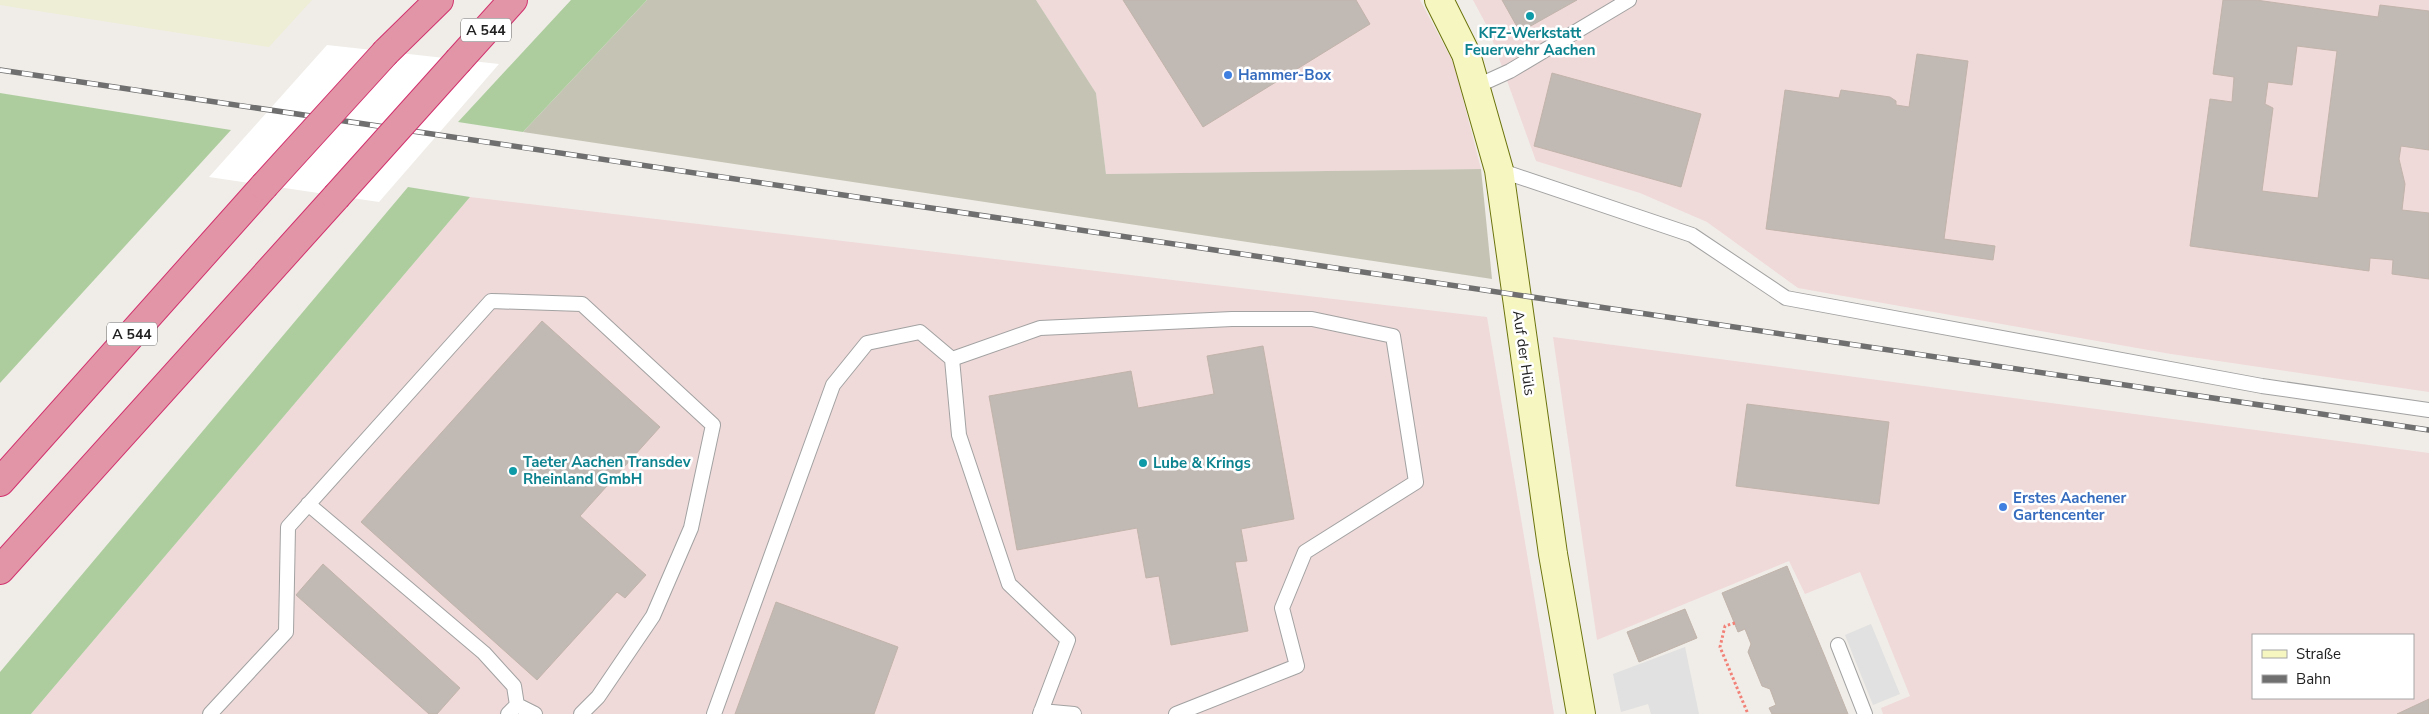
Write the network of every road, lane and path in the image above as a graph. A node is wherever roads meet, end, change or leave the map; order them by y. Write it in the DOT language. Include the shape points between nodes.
graph roads {
  1 [pos="439,0"];
  2 [pos="513,0"];
  3 [pos="1439,0"];
  4 [pos="1628,0"];
  5 [pos="1477,86"];
  6 [pos="1499,170"];
  7 [pos="952,359"];
  8 [pos="2429,410"];
  9 [pos="0,482"];
  10 [pos="308,504"];
  11 [pos="0,570"];
  12 [pos="1734,623"];
  13 [pos="1838,645"];
  14 [pos="512,710"];
  15 [pos="1041,713"];
  16 [pos="210,714"];
  17 [pos="535,714"];
  18 [pos="581,714"];
  19 [pos="714,714"];
  20 [pos="1074,714"];
  21 [pos="1176,714"];
  22 [pos="1581,714"];
  23 [pos="1748,714"];
  24 [pos="1865,714"];
  1 -- 9 [label="highway, A 544, bridge" via="386,52"];
  2 -- 11 [label="highway, A 544, bridge"];
  3 -- 5 [label="street, Auf der Hüls" via="1466,54"];
  4 -- 5 [label="lane" via="1510,71"];
  5 -- 6 [label="street, Auf der Hüls"];
  6 -- 8 [label="lane" via="1692,235 1786,298 2262,386"];
  6 -- 22 [label="street, Auf der Hüls" via="1554,554"];
  7 -- 15 [label="lane" via="959,435 1009,584 1068,640"];
  7 -- 19 [label="lane" via="920,332 867,343 833,385"];
  7 -- 21 [label="lane" via="1040,328 1232,318 1312,319 1393,336 1416,482 1305,552 1282,608 1297,666"];
  10 -- 14 [label="lane" via="484,653 514,686"];
  10 -- 16 [label="lane" via="288,527 286,632"];
  10 -- 18 [label="lane" via="491,301 582,304 713,425 691,528 653,616 598,697"];
  12 -- 23 [label="path" via="1725,626 1720,647"];
  13 -- 24 [label="lane"];
  14 -- 17 [label="lane"];
  15 -- 20 [label="lane"];
}
